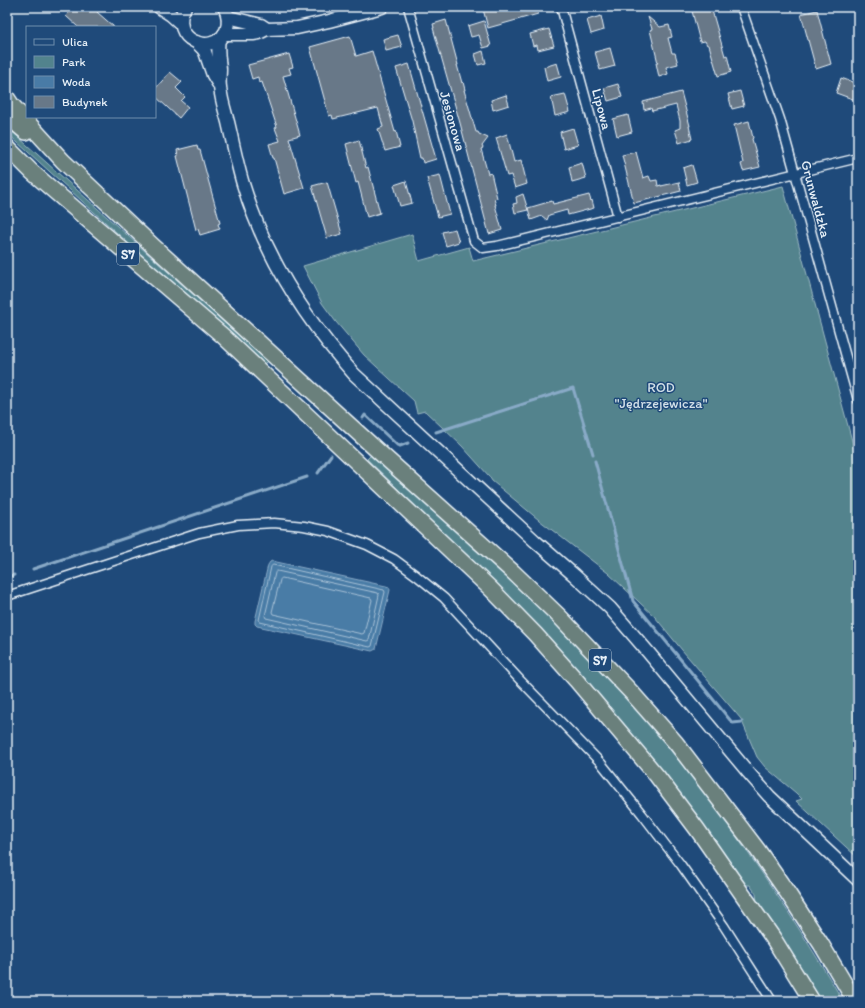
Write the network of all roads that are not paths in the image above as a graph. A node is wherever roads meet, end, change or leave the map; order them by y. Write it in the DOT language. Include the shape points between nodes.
graph roads {
  1 [pos="159,7"];
  2 [pos="185,7"];
  3 [pos="382,7"];
  4 [pos="408,7"];
  5 [pos="562,7"];
  6 [pos="741,7"];
  7 [pos="226,12"];
  8 [pos="181,24"];
  9 [pos="267,29"];
  10 [pos="221,36"];
  11 [pos="196,42"];
  12 [pos="220,86"];
  13 [pos="7,98"];
  14 [pos="7,116"];
  15 [pos="7,147"];
  16 [pos="7,155"];
  17 [pos="858,158"];
  18 [pos="63,161"];
  19 [pos="32,172"];
  20 [pos="796,173"];
  21 [pos="618,217"];
  22 [pos="858,400"];
  23 [pos="7,596"];
  24 [pos="858,880"];
  25 [pos="772,1001"];
  26 [pos="812,1001"];
  27 [pos="855,1001"];
  1 -- 8 [label="street"];
  2 -- 8 [label="street"];
  3 -- 9 [label="street" via="297,28"];
  4 -- 21 [label="street, Jesionowa" via="474,241 483,248 497,246"];
  5 -- 21 [label="street, Lipowa"];
  6 -- 20 [label="street, Grunwaldzka" via="779,115"];
  7 -- 9 [label="street"];
  7 -- 10 [label="street" via="228,23"];
  8 -- 11 [label="street" via="186,35"];
  9 -- 10 [label="street" via="259,33"];
  10 -- 11 [label="street" via="208,44"];
  10 -- 12 [label="street" via="218,49"];
  11 -- 12 [label="street" via="205,52"];
  12 -- 24 [label="street" via="243,185 262,235 287,284 328,345 354,374 610,608 769,796"];
  13 -- 18 [label="highway"];
  14 -- 18 [label="highway, S7"];
  15 -- 19 [label="highway, S7"];
  16 -- 19 [label="highway"];
  17 -- 20 [label="street"];
  18 -- 27 [label="highway, S7" via="560,617 676,743 719,798 787,892"];
  19 -- 26 [label="highway, S7" via="223,336 491,589 535,634 657,776 773,938"];
  20 -- 21 [label="street"];
  20 -- 22 [label="street, Grunwaldzka"];
  23 -- 25 [label="street" via="199,533 238,525 274,523 328,531 367,545 394,559 444,598 601,763 681,865"];
}
